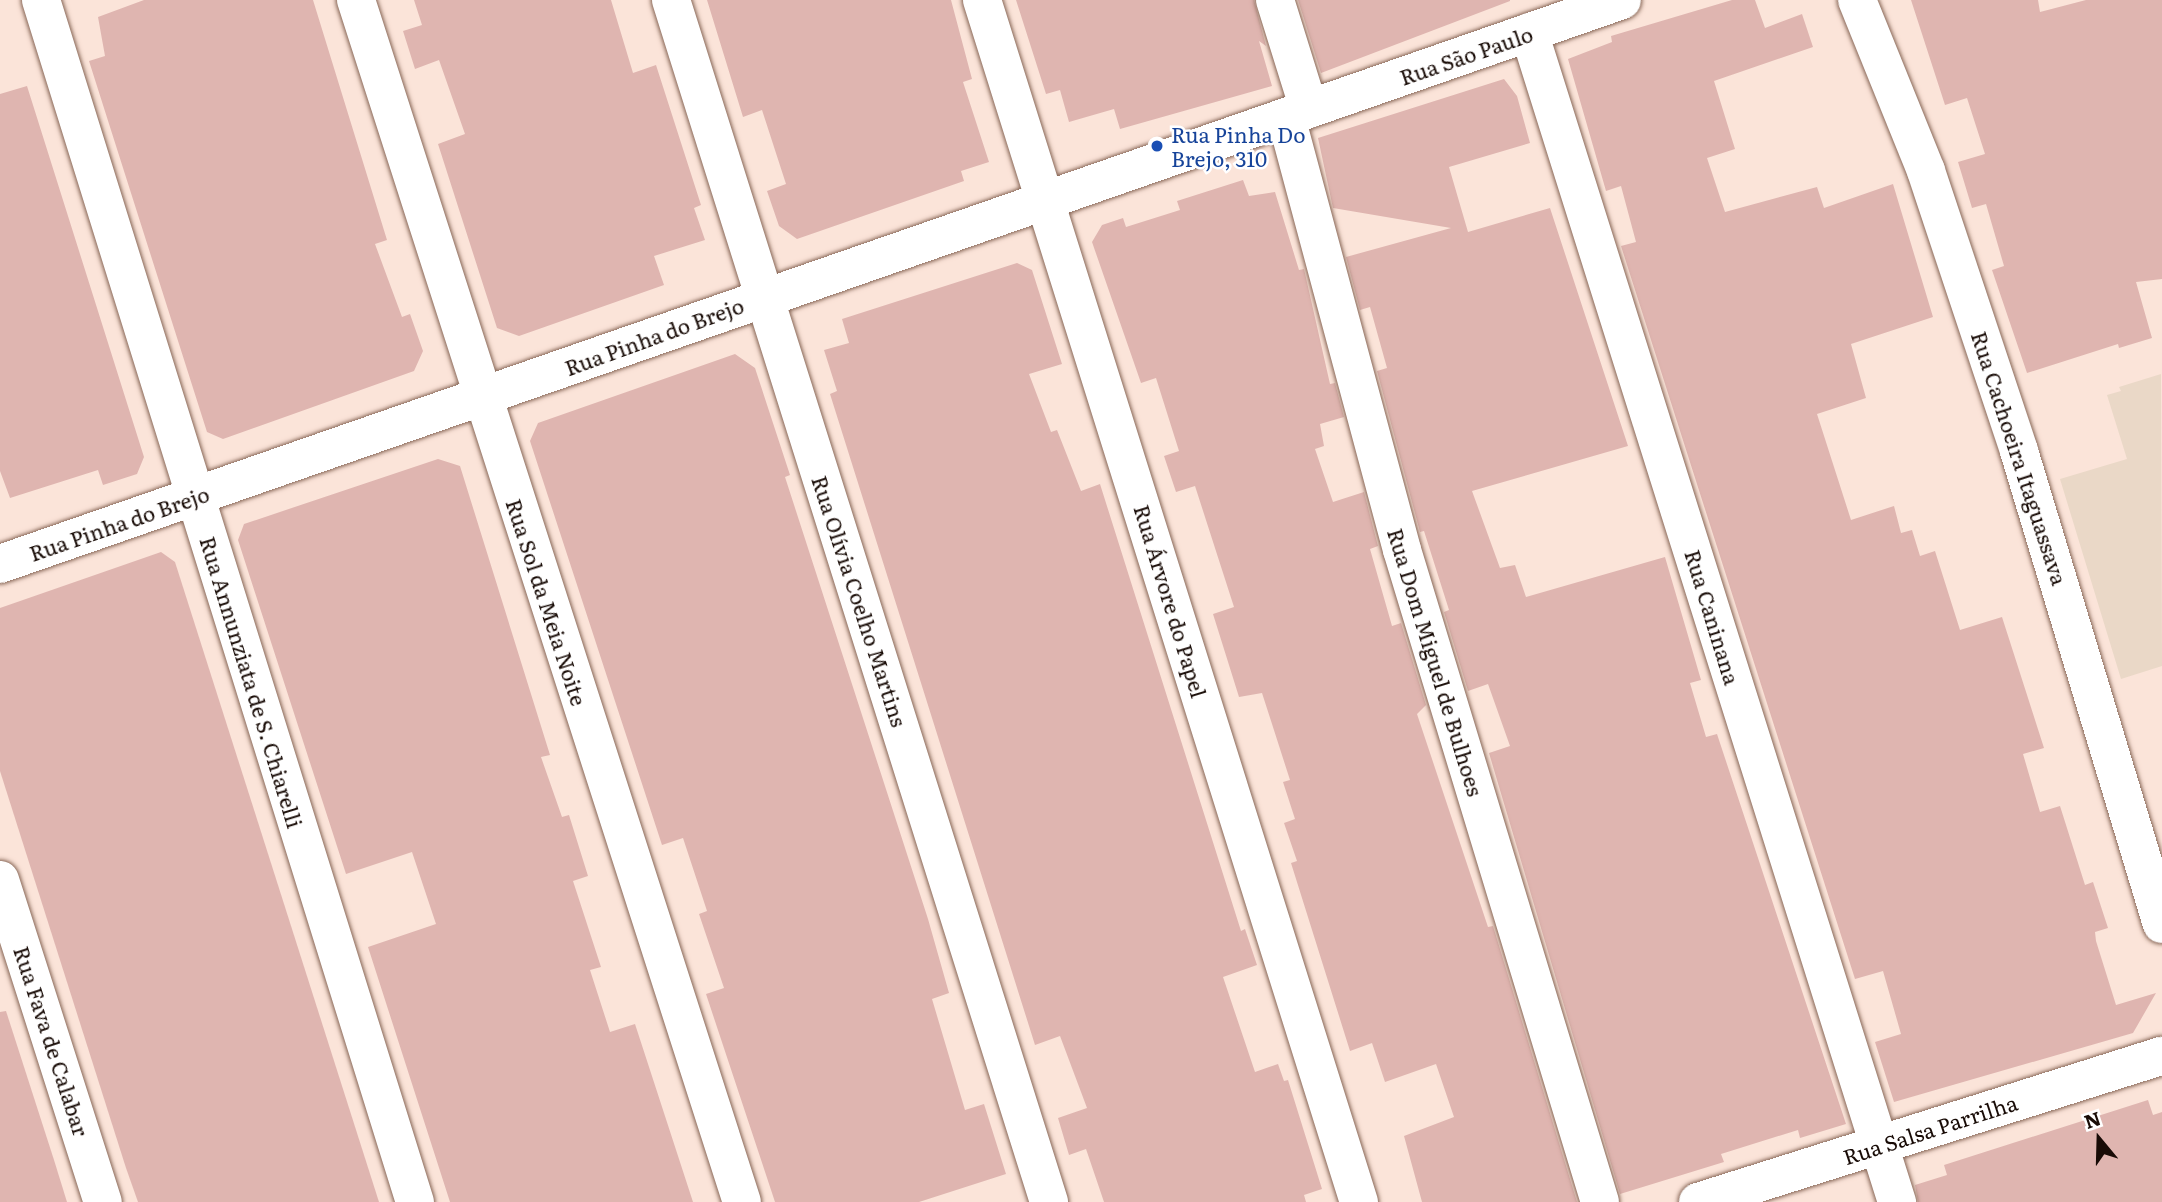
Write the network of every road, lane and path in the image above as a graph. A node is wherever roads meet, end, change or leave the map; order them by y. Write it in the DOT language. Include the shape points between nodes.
graph roads {
  1 [pos="41,0"];
  2 [pos="356,0"];
  3 [pos="671,0"];
  4 [pos="982,0"];
  5 [pos="1275,0"];
  6 [pos="1857,0"];
  7 [pos="1601,4"];
  8 [pos="1529,32"];
  9 [pos="1297,113"];
  10 [pos="1044,199"];
  11 [pos="762,298"];
  12 [pos="481,398"];
  13 [pos="194,498"];
  14 [pos="0,564"];
  15 [pos="0,880"];
  16 [pos="2162,924"];
  17 [pos="2162,1056"];
  18 [pos="1880,1145"];
  19 [pos="103,1202"];
  20 [pos="415,1202"];
  21 [pos="742,1202"];
  22 [pos="1049,1202"];
  23 [pos="1359,1202"];
  24 [pos="1600,1202"];
  25 [pos="1698,1202"];
  26 [pos="1897,1202"];
  1 -- 13 [label="street, Rua Annunziata de S. Chiarelli"];
  2 -- 12 [label="street, Rua Sol da Meia Noite"];
  3 -- 11 [label="street, Rua Olívia Coelho Martins"];
  4 -- 10 [label="street, Rua Árvore do Papel"];
  5 -- 9 [label="street, Rua Dom Miguel de Bulhoes"];
  6 -- 16 [label="street, Rua Cachoeira Itaguassava" via="1926,171 2020,451"];
  7 -- 8 [label="street, Rua São Paulo"];
  8 -- 9 [label="street, Rua São Paulo"];
  8 -- 18 [label="street, Rua Caninana"];
  9 -- 10 [label="street, Rua Pinha do Brejo"];
  9 -- 24 [label="street, Rua Dom Miguel de Bulhoes" via="1408,572"];
  10 -- 11 [label="street, Rua Pinha do Brejo"];
  10 -- 23 [label="street, Rua Árvore do Papel"];
  11 -- 12 [label="street, Rua Pinha do Brejo"];
  11 -- 22 [label="street, Rua Olívia Coelho Martins"];
  12 -- 13 [label="street, Rua Pinha do Brejo"];
  12 -- 21 [label="street, Rua Sol da Meia Noite"];
  13 -- 14 [label="street, Rua Pinha do Brejo"];
  13 -- 20 [label="street, Rua Annunziata de S. Chiarelli"];
  15 -- 19 [label="street, Rua Fava de Calabar"];
  17 -- 18 [label="street, Rua Salsa Parrilha"];
  18 -- 25 [label="street, Rua Salsa Parrilha"];
  18 -- 26 [label="street, Rua Caninana"];
}
